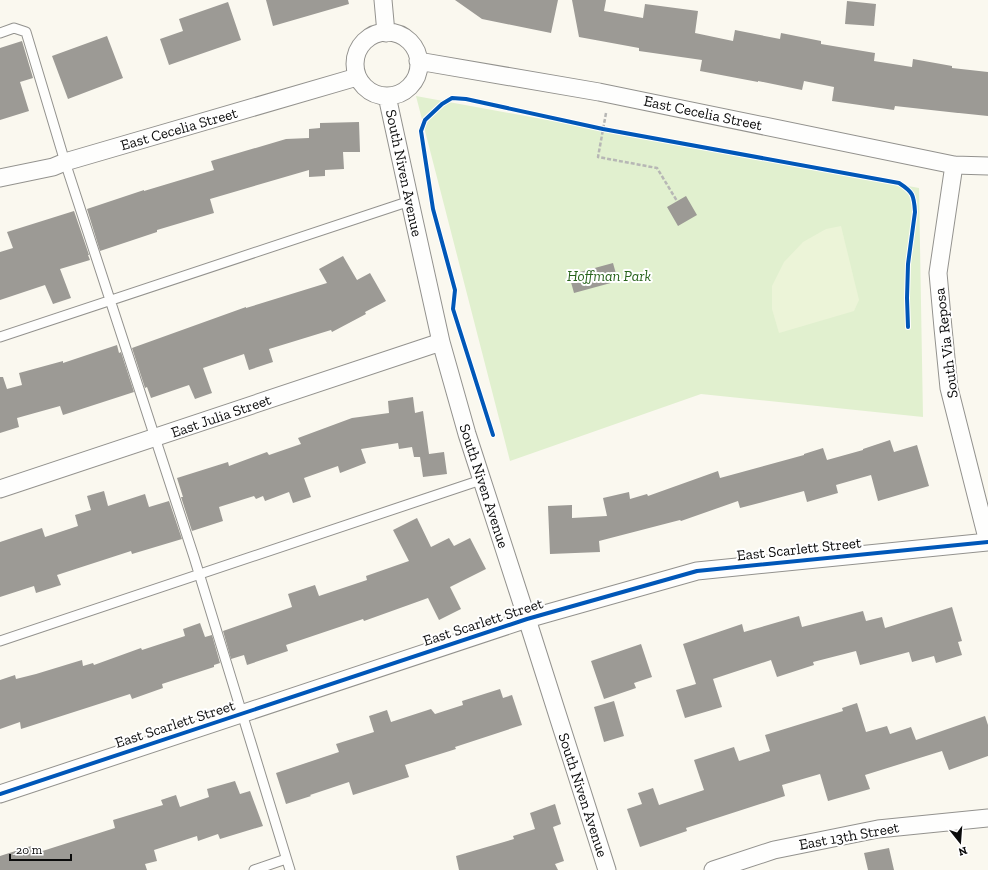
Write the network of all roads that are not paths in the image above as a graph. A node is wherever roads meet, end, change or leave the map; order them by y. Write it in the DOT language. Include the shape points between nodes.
graph roads {
  1 [pos="383,0"];
  2 [pos="0,33"];
  3 [pos="386,33"];
  4 [pos="418,61"];
  5 [pos="357,77"];
  6 [pos="387,96"];
  7 [pos="65,162"];
  8 [pos="954,165"];
  9 [pos="988,166"];
  10 [pos="0,178"];
  11 [pos="410,201"];
  12 [pos="110,301"];
  13 [pos="0,337"];
  14 [pos="441,342"];
  15 [pos="155,438"];
  16 [pos="482,480"];
  17 [pos="0,489"];
  18 [pos="988,542"];
  19 [pos="200,575"];
  20 [pos="527,619"];
  21 [pos="0,641"];
  22 [pos="242,714"];
  23 [pos="0,794"];
  24 [pos="988,818"];
  25 [pos="286,859"];
  26 [pos="254,870"];
  27 [pos="290,870"];
  28 [pos="607,870"];
  29 [pos="713,870"];
  1 -- 3 [label="street"];
  2 -- 7 [label="lane" via="14,28 26,32"];
  3 -- 4 [label="street" via="408,41"];
  3 -- 5 [label="street" via="380,33 363,43 355,61"];
  4 -- 6 [label="street" via="416,78 410,86 393,96"];
  4 -- 8 [label="street, East Cecelia Street" via="610,94"];
  5 -- 6 [label="street" via="365,88"];
  5 -- 7 [label="street, East Cecelia Street"];
  6 -- 11 [label="street, South Niven Avenue"];
  7 -- 10 [label="street, East Cecelia Street"];
  7 -- 12 [label="lane"];
  8 -- 9 [label="street, East Cecelia Street"];
  8 -- 18 [label="street, South Via Reposa" via="938,273 948,388"];
  11 -- 12 [label="lane"];
  11 -- 14 [label="street, South Niven Avenue"];
  12 -- 13 [label="lane"];
  12 -- 15 [label="lane"];
  14 -- 15 [label="street, East Julia Street"];
  14 -- 16 [label="street, South Niven Avenue"];
  15 -- 17 [label="street, East Julia Street"];
  15 -- 19 [label="lane"];
  16 -- 19 [label="lane"];
  16 -- 20 [label="street, South Niven Avenue"];
  18 -- 20 [label="street, East Scarlett Street" via="697,571"];
  19 -- 21 [label="lane"];
  19 -- 22 [label="lane"];
  20 -- 22 [label="street, East Scarlett Street"];
  20 -- 28 [label="street, South Niven Avenue"];
  22 -- 23 [label="street, East Scarlett Street"];
  22 -- 25 [label="lane"];
  24 -- 29 [label="street, East 13th Street" via="878,829 774,850"];
  25 -- 26 [label="lane"];
  25 -- 27 [label="lane"];
}
